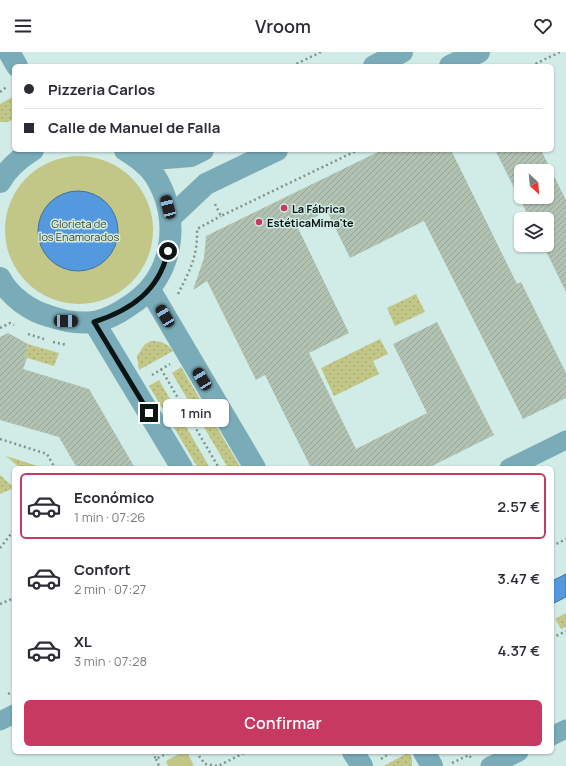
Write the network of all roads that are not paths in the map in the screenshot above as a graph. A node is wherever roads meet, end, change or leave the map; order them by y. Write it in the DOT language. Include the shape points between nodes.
graph roads {
  1 [pos="9,52"];
  2 [pos="402,52"];
  3 [pos="479,52"];
  4 [pos="16,64"];
  5 [pos="378,64"];
  6 [pos="454,64"];
  7 [pos="30,152"];
  8 [pos="199,152"];
  9 [pos="273,152"];
  10 [pos="133,155"];
  11 [pos="2,173"];
  12 [pos="171,217"];
  13 [pos="0,278"];
  14 [pos="150,290"];
  15 [pos="9,301"];
  16 [pos="94,322"];
  17 [pos="566,440"];
  18 [pos="181,466"];
  19 [pos="254,466"];
  20 [pos="513,466"];
  21 [pos="12,715"];
  22 [pos="0,721"];
  23 [pos="566,729"];
  24 [pos="554,735"];
  25 [pos="354,754"];
  26 [pos="427,754"];
  27 [pos="515,754"];
  28 [pos="442,765"];
  29 [pos="362,766"];
  30 [pos="490,766"];
  1 -- 4 [label="street"];
  2 -- 5 [label="street"];
  3 -- 6 [label="street"];
  7 -- 11 [label="street"];
  8 -- 10 [label="street" via="191,156"];
  9 -- 12 [label="street" via="206,184"];
  10 -- 12 [label="street" via="154,175 166,197"];
  12 -- 14 [label="street" via="171,239 166,262"];
  13 -- 15 [label="street"];
  14 -- 16 [label="street" via="138,301 116,314"];
  14 -- 19 [label="street"];
  15 -- 16 [label="street" via="66,321"];
  16 -- 18 [label="street"];
  17 -- 20 [label="street"];
  21 -- 22 [label="street"];
  23 -- 24 [label="street"];
  25 -- 29 [label="street"];
  26 -- 28 [label="street"];
  27 -- 30 [label="street"];
}
